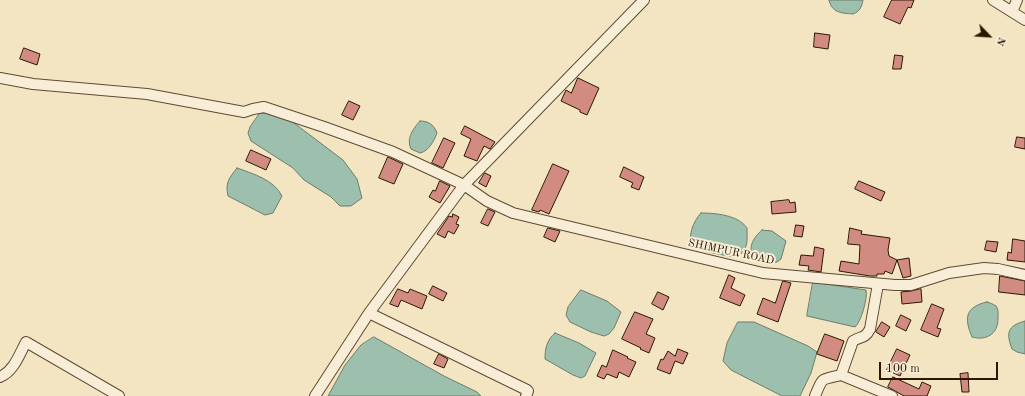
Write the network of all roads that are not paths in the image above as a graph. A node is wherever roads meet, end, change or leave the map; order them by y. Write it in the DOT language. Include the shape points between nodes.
graph roads {
  1 [pos="644,0"];
  2 [pos="993,0"];
  3 [pos="1017,0"];
  4 [pos="1012,12"];
  5 [pos="1025,20"];
  6 [pos="0,78"];
  7 [pos="464,185"];
  8 [pos="1025,275"];
  9 [pos="878,284"];
  10 [pos="369,313"];
  11 [pos="840,375"];
  12 [pos="0,377"];
  13 [pos="119,396"];
  14 [pos="315,396"];
  15 [pos="526,396"];
  16 [pos="815,396"];
  17 [pos="892,396"];
  1 -- 7 [label="street"];
  2 -- 4 [label="street"];
  3 -- 4 [label="street"];
  4 -- 5 [label="street"];
  6 -- 7 [label="street, SHIMPUR ROAD" via="33,84 147,94 244,112 264,107 393,152"];
  7 -- 9 [label="street, SHIMPUR ROAD" via="487,201 513,213 755,271"];
  7 -- 10 [label="street"];
  8 -- 9 [label="street, SHIMPUR ROAD" via="984,268 950,272 912,285"];
  9 -- 11 [label="street" via="868,334 853,341"];
  10 -- 14 [label="street"];
  10 -- 15 [label="street" via="527,390"];
  11 -- 16 [label="street" via="822,380"];
  11 -- 17 [label="street"];
  12 -- 13 [label="street" via="7,374 14,365 26,342"];
}
